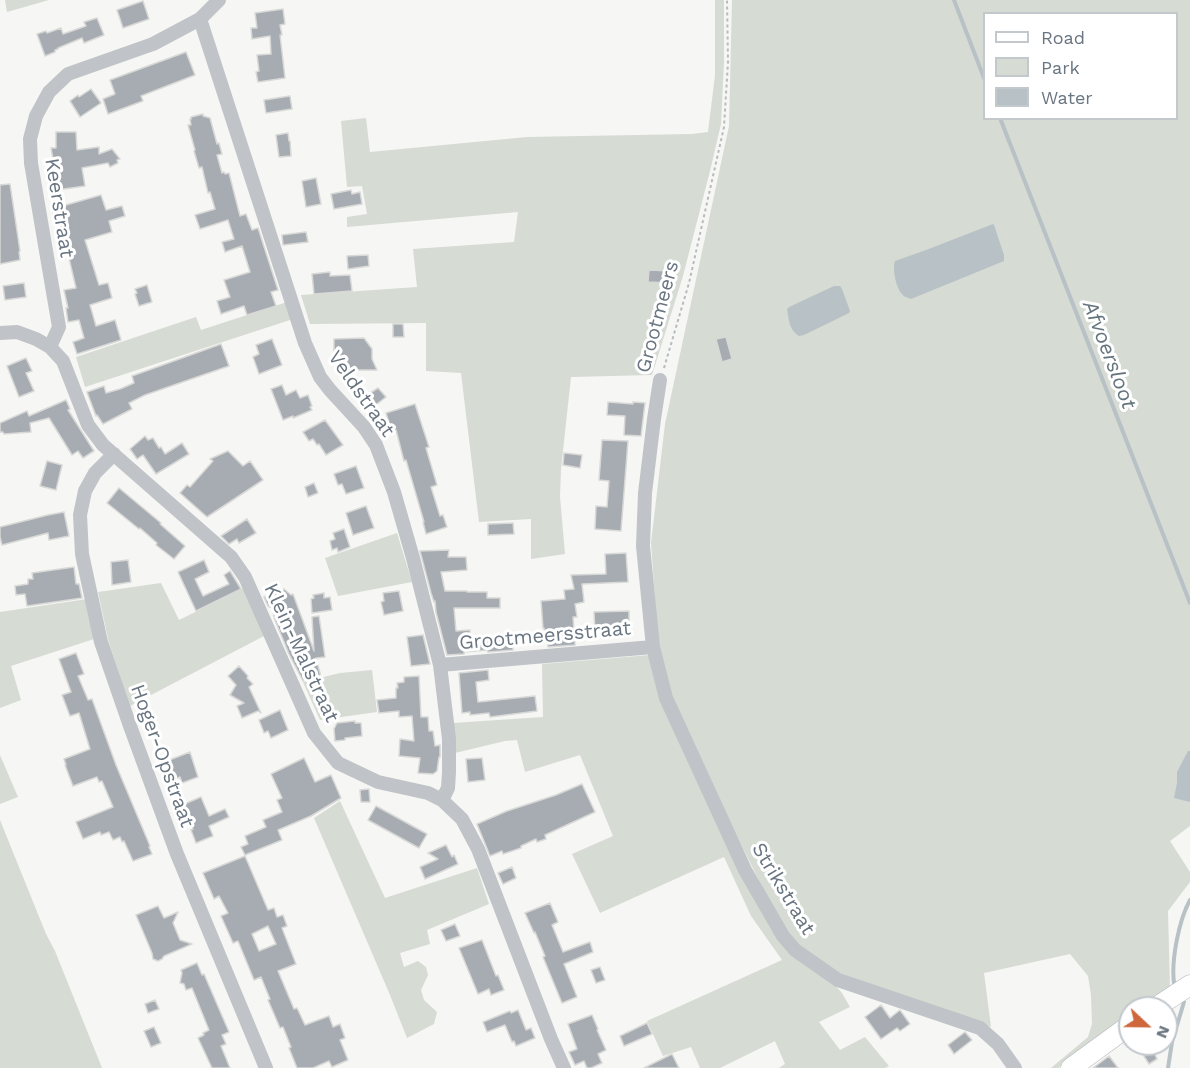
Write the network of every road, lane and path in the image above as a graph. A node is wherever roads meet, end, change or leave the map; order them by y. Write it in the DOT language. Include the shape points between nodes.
graph roads {
  1 [pos="219,0"];
  2 [pos="727,0"];
  3 [pos="200,19"];
  4 [pos="0,333"];
  5 [pos="50,347"];
  6 [pos="660,380"];
  7 [pos="114,454"];
  8 [pos="653,647"];
  9 [pos="440,665"];
  10 [pos="442,800"];
  11 [pos="1190,985"];
  12 [pos="1173,996"];
  13 [pos="1118,1034"];
  14 [pos="266,1068"];
  15 [pos="564,1068"];
  16 [pos="1015,1068"];
  17 [pos="1071,1068"];
  1 -- 3 [label="street, Keerstraat"];
  2 -- 6 [label="path, Grootmeers" via="724,127 689,283"];
  3 -- 5 [label="street, Keerstraat" via="153,44 68,74 49,92 36,116 30,139 31,163 59,327"];
  3 -- 9 [label="street, Veldstraat" via="305,343 320,377 376,445 394,492"];
  4 -- 5 [label="street, Klein-Malstraat" via="17,332"];
  5 -- 7 [label="street, Klein-Malstraat" via="63,361 88,425"];
  6 -- 8 [label="street, Grootmeers" via="645,493 643,546"];
  7 -- 10 [label="street, Klein-Malstraat" via="231,557 245,578 314,733 338,764 378,782 428,792"];
  7 -- 14 [label="street, Hoger-Opstraat" via="95,473 85,491 80,515 82,554 101,642 177,854"];
  8 -- 9 [label="street, Grootmeersstraat"];
  8 -- 16 [label="street, Strikstraat" via="666,698 745,870 795,950 838,980 980,1028 998,1044"];
  9 -- 10 [label="street, Veldstraat" via="449,750 448,788"];
  10 -- 15 [label="street, Klein-Malstraat" via="462,819 478,849"];
  11 -- 12 [label="main road"];
  13 -- 17 [label="main road"];
}
